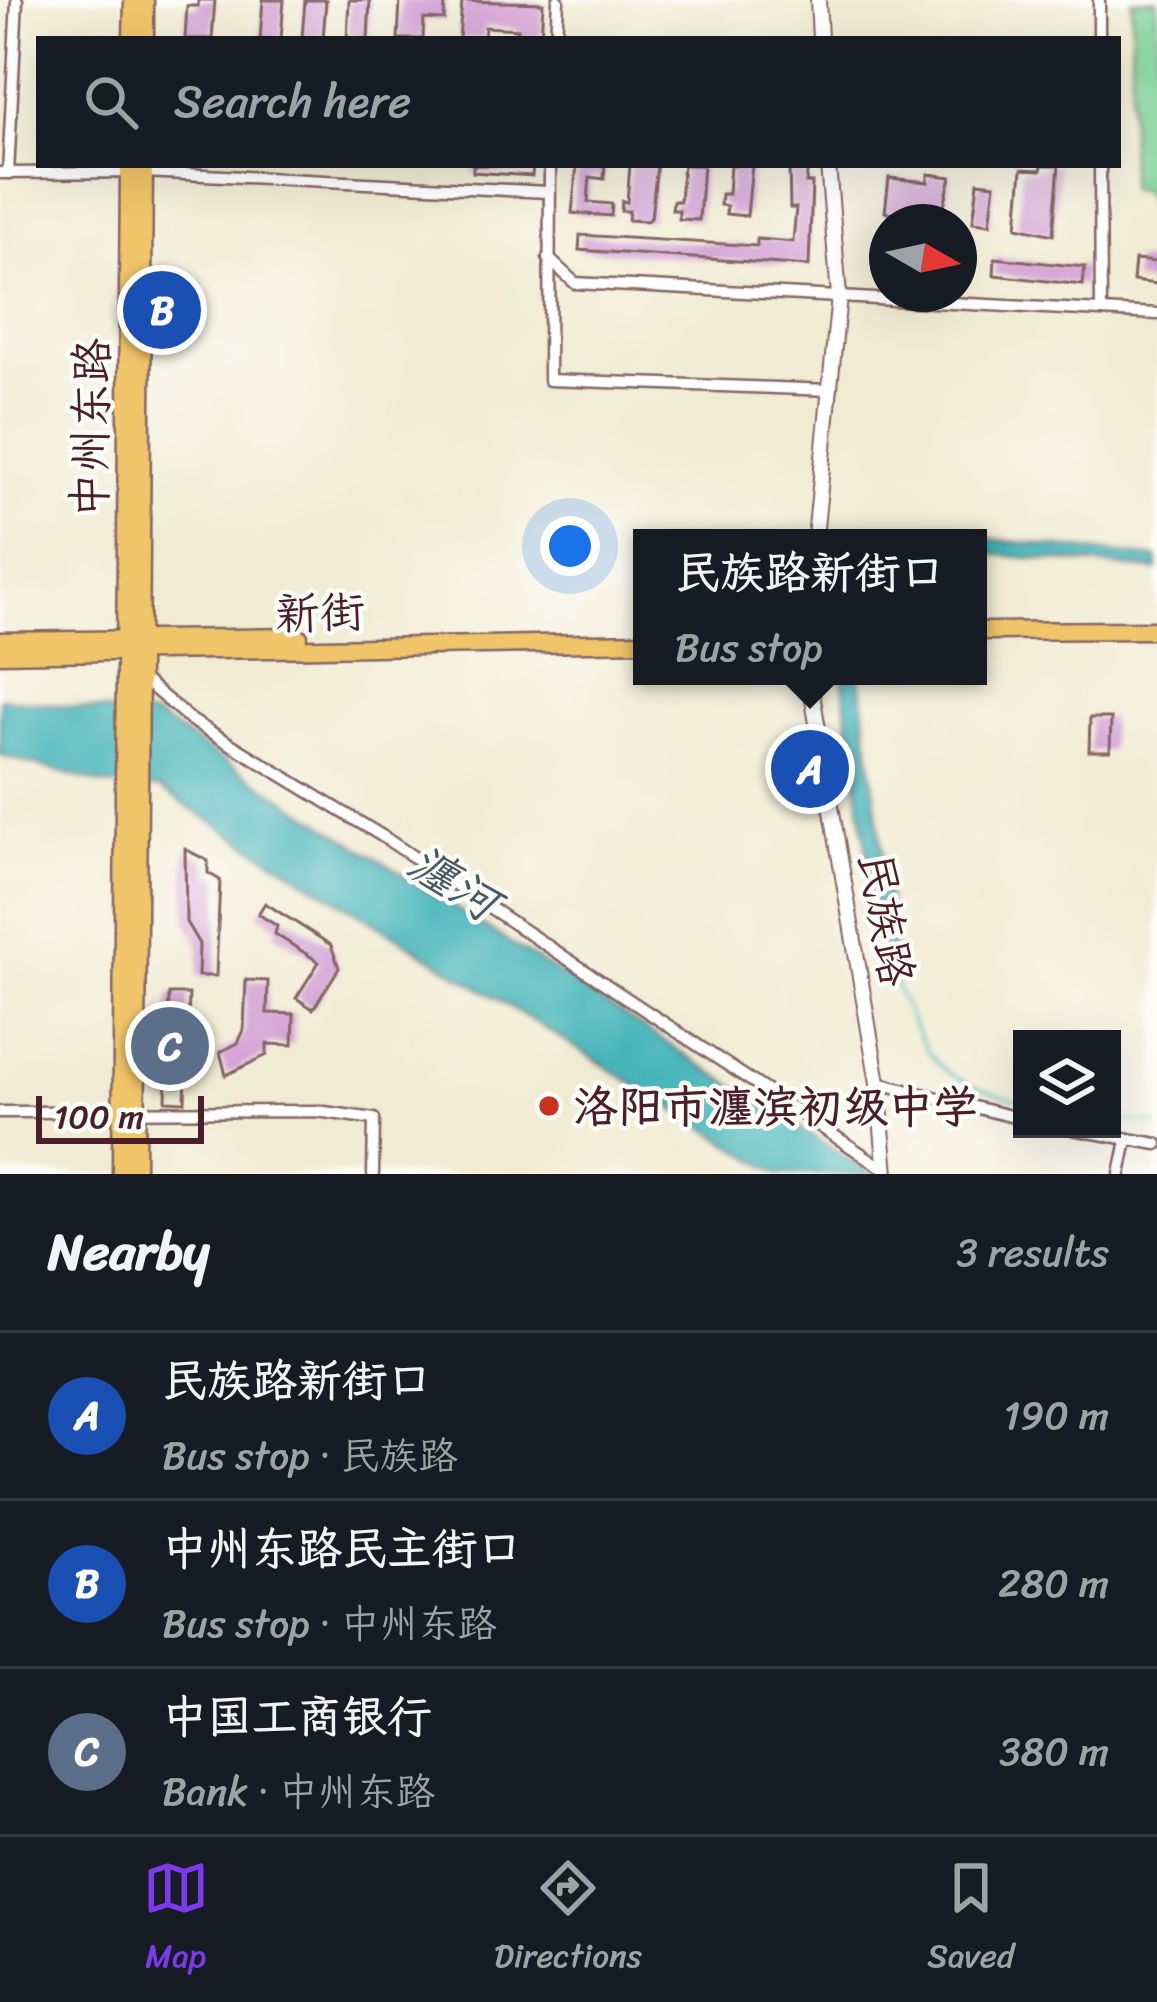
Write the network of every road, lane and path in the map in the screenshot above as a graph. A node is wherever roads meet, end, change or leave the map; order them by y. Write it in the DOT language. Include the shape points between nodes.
graph roads {
  1 [pos="17,0"];
  2 [pos="133,0"];
  3 [pos="145,0"];
  4 [pos="558,0"];
  5 [pos="818,0"];
  6 [pos="1099,0"];
  7 [pos="132,36"];
  8 [pos="145,36"];
  9 [pos="556,36"];
  10 [pos="820,36"];
  11 [pos="1099,36"];
  12 [pos="550,168"];
  13 [pos="827,168"];
  14 [pos="1100,168"];
  15 [pos="137,169"];
  16 [pos="4,173"];
  17 [pos="548,192"];
  18 [pos="548,258"];
  19 [pos="839,296"];
  20 [pos="1100,310"];
  21 [pos="1157,314"];
  22 [pos="831,390"];
  23 [pos="816,529"];
  24 [pos="1157,630"];
  25 [pos="987,631"];
  26 [pos="633,632"];
  27 [pos="0,640"];
  28 [pos="1157,641"];
  29 [pos="633,642"];
  30 [pos="987,642"];
  31 [pos="132,647"];
  32 [pos="0,653"];
  33 [pos="811,685"];
  34 [pos="135,686"];
  35 [pos="878,1083"];
  36 [pos="127,1109"];
  37 [pos="0,1112"];
  38 [pos="1013,1117"];
  39 [pos="1116,1138"];
  40 [pos="1126,1140"];
  41 [pos="1157,1144"];
  42 [pos="886,1172"];
  43 [pos="121,1174"];
  44 [pos="136,1174"];
  45 [pos="373,1174"];
  46 [pos="1120,1174"];
  1 -- 16 [label="street"];
  2 -- 7 [label="main road"];
  3 -- 8 [label="main road"];
  4 -- 9 [label="street"];
  5 -- 10 [label="street"];
  6 -- 11 [label="street"];
  12 -- 17 [label="street"];
  13 -- 19 [label="street"];
  14 -- 20 [label="street"];
  15 -- 16 [label="street"];
  15 -- 17 [label="street"];
  15 -- 31 [label="main road, 中州东路"];
  17 -- 18 [label="street"];
  18 -- 19 [label="street" via="575,283"];
  18 -- 22 [label="street" via="549,380"];
  19 -- 20 [label="street"];
  19 -- 22 [label="street"];
  20 -- 21 [label="street"];
  22 -- 23 [label="street"];
  24 -- 25 [label="main road"];
  26 -- 31 [label="main road, 新街"];
  27 -- 31 [label="main road"];
  28 -- 30 [label="main road"];
  29 -- 31 [label="main road, 新街"];
  31 -- 32 [label="main road, 新街"];
  31 -- 34 [label="main road, 中州东路"];
  33 -- 35 [label="street, 民族路"];
  34 -- 36 [label="main road, 中州东路"];
  34 -- 42 [label="street" via="382,836"];
  35 -- 38 [label="street"];
  35 -- 42 [label="street, 民族路"];
  36 -- 37 [label="street"];
  36 -- 43 [label="main road"];
  36 -- 44 [label="main road"];
  36 -- 45 [label="street" via="374,1119"];
  39 -- 40 [label="street"];
  40 -- 41 [label="street"];
  40 -- 46 [label="street"];
}
